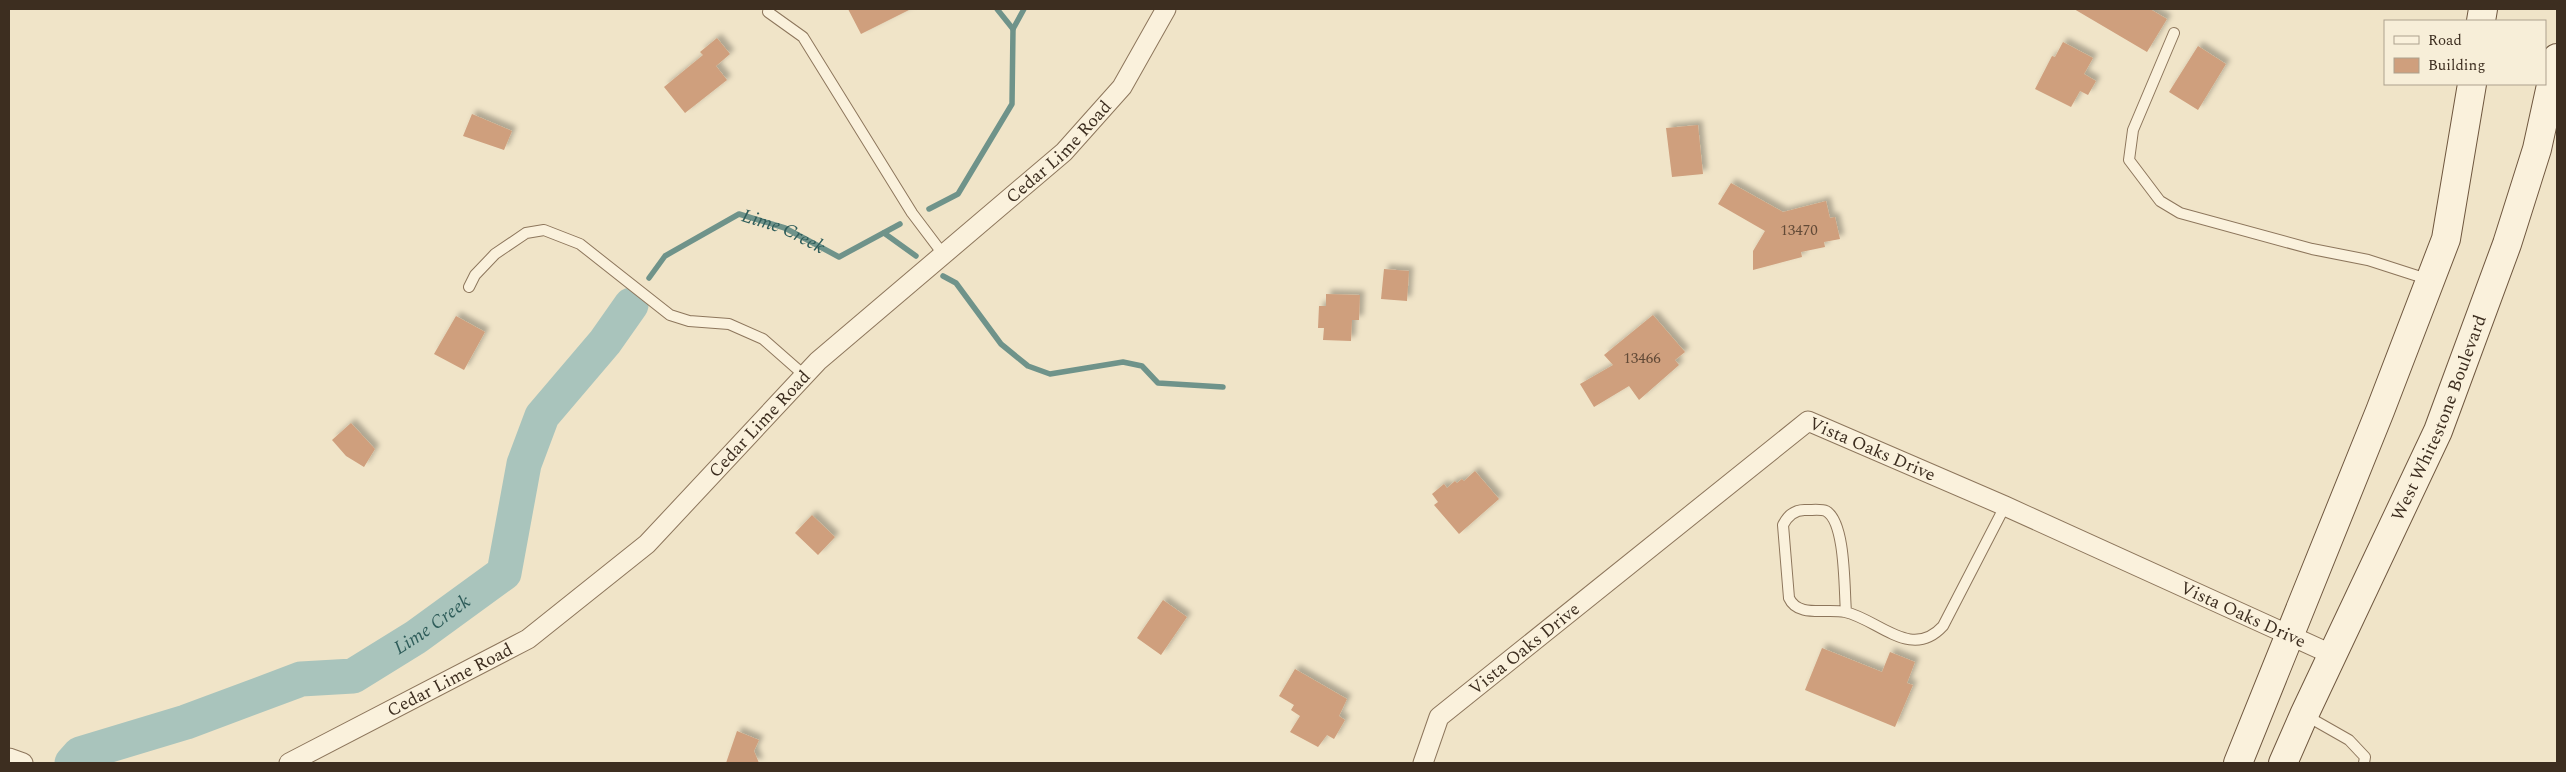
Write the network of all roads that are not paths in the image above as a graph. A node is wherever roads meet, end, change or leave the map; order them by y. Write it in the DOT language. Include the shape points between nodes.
graph roads {
  1 [pos="1166,9"];
  2 [pos="768,12"];
  3 [pos="2174,33"];
  4 [pos="2557,58"];
  5 [pos="2472,85"];
  6 [pos="943,254"];
  7 [pos="2430,280"];
  8 [pos="469,286"];
  9 [pos="804,375"];
  10 [pos="2005,506"];
  11 [pos="1846,612"];
  12 [pos="2290,636"];
  13 [pos="2333,654"];
  14 [pos="2304,715"];
  15 [pos="9,758"];
  16 [pos="24,763"];
  17 [pos="289,763"];
  18 [pos="1423,763"];
  19 [pos="2238,763"];
  20 [pos="2283,763"];
  21 [pos="2364,763"];
  1 -- 6 [label="street, Cedar Lime Road" via="1122,86 1064,152"];
  2 -- 6 [label="lane" via="803,37 912,213"];
  3 -- 7 [label="lane" via="2133,130 2129,160 2160,201 2180,213 2312,249 2368,260"];
  4 -- 13 [label="main road, West Whitestone Boulevard" via="2537,149 2507,244 2438,431"];
  5 -- 7 [label="main road" via="2446,239"];
  6 -- 9 [label="street, Cedar Lime Road"];
  7 -- 12 [label="main road"];
  8 -- 9 [label="lane" via="495,254 526,233 544,230 580,244 670,315 689,321 729,324 764,339"];
  9 -- 17 [label="street, Cedar Lime Road" via="646,544 528,639"];
  10 -- 11 [label="lane" via="1943,626 1935,634 1923,639 1903,639"];
  10 -- 12 [label="street, Vista Oaks Drive"];
  10 -- 18 [label="street, Vista Oaks Drive" via="1808,421 1439,717"];
  11 -- 11 [label="lane" via="1801,611 1793,607 1789,598 1783,525 1787,516 1802,509 1825,510 1834,518 1839,530"];
  12 -- 13 [label="street, Vista Oaks Drive"];
  12 -- 19 [label="main road"];
  13 -- 14 [label="main road, West Whitestone Boulevard"];
  14 -- 20 [label="main road, West Whitestone Boulevard"];
  14 -- 21 [label="lane" via="2349,740 2365,757"];
  15 -- 16 [label="street"];
}
